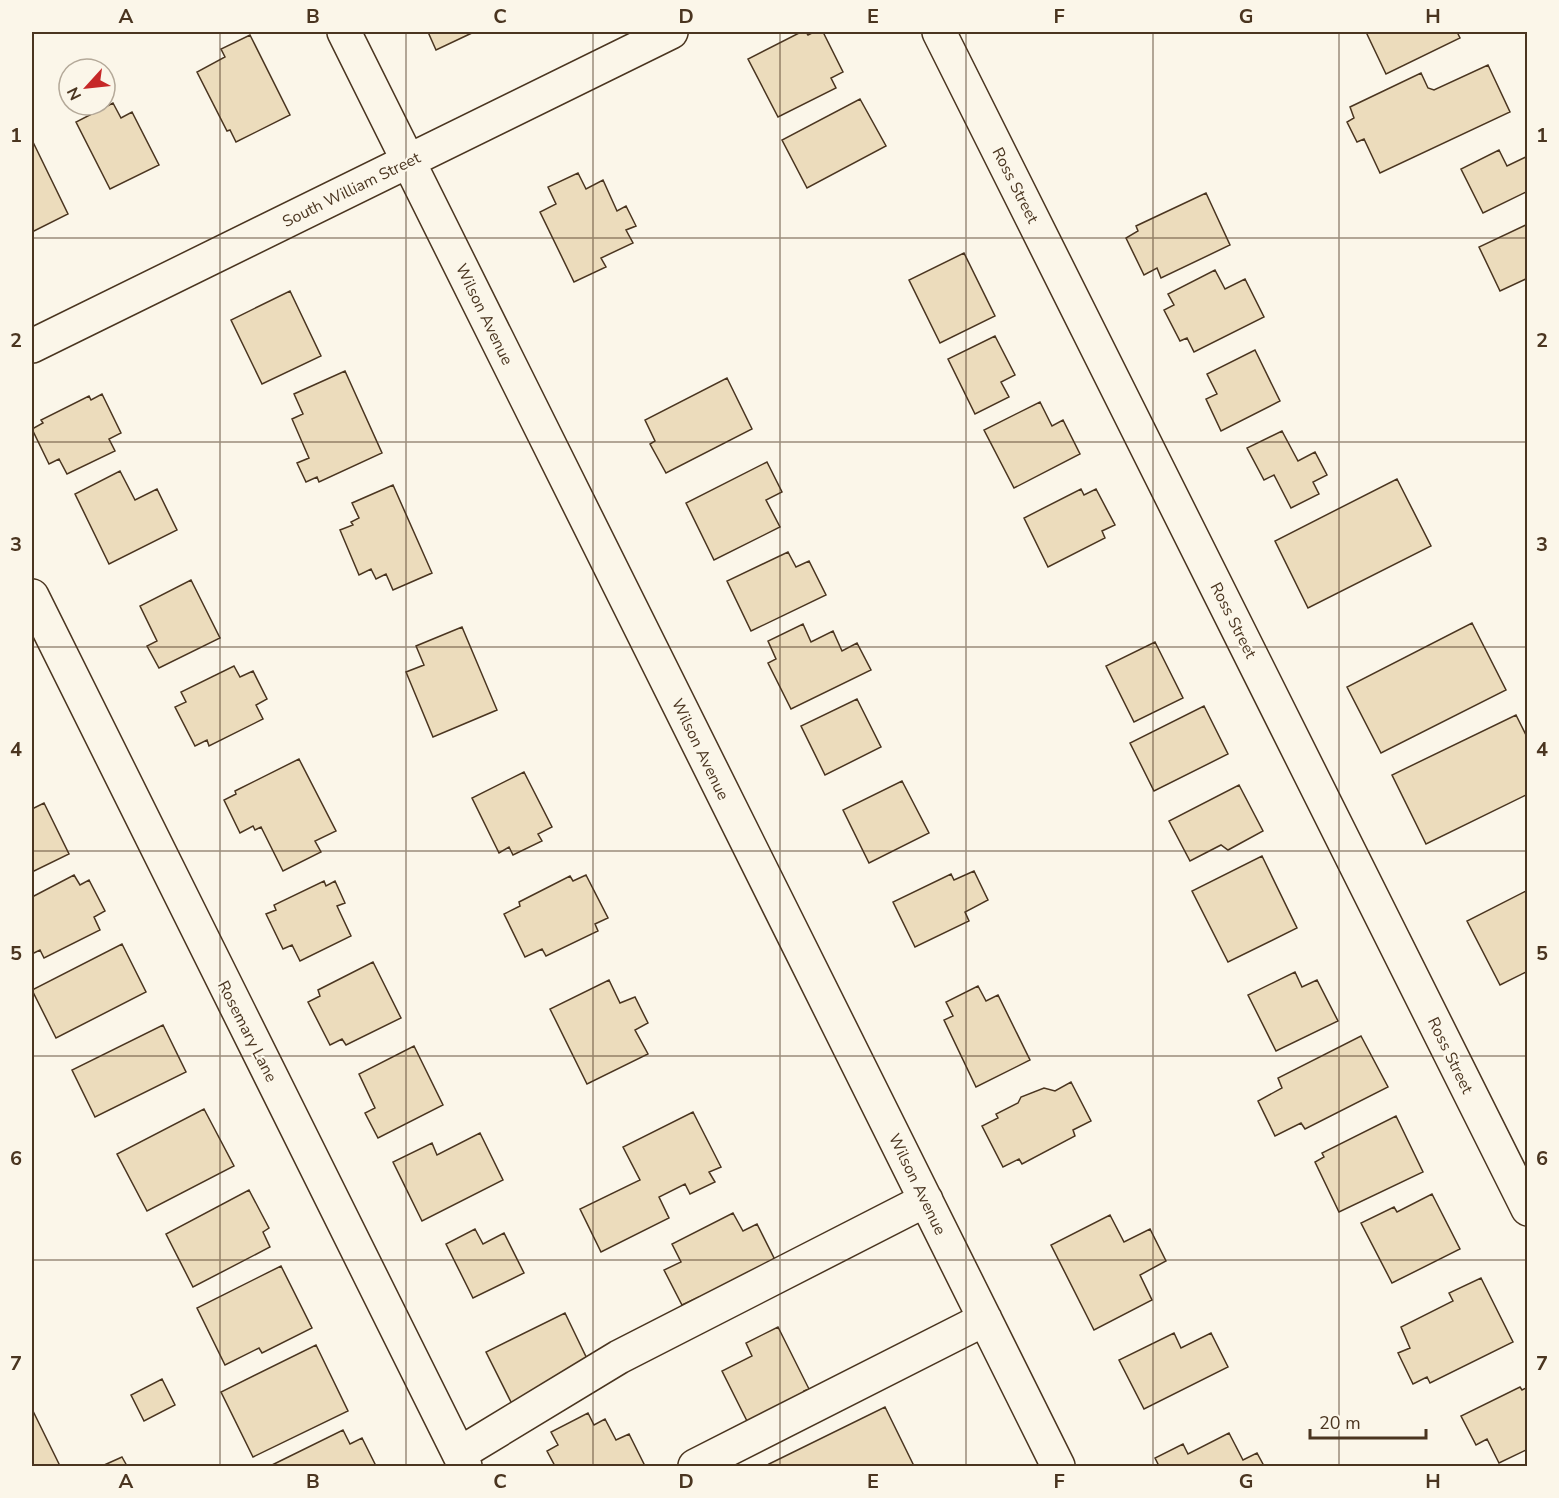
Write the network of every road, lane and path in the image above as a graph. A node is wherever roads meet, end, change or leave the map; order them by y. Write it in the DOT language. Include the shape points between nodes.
graph roads {
  1 [pos="344,32"];
  2 [pos="671,32"];
  3 [pos="939,32"];
  4 [pos="409,161"];
  5 [pos="32,346"];
  6 [pos="32,596"];
  7 [pos="926,1200"];
  8 [pos="1527,1209"];
  9 [pos="985,1319"];
  10 [pos="462,1460"];
  11 [pos="695,1467"];
  12 [pos="1059,1467"];
  1 -- 4 [label="street, Wilson Avenue"];
  2 -- 4 [label="street, South William Street"];
  3 -- 8 [label="street, Ross Street"];
  4 -- 5 [label="street, South William Street"];
  4 -- 7 [label="street, Wilson Avenue"];
  6 -- 10 [label="street, Rosemary Lane"];
  7 -- 9 [label="street, Wilson Avenue"];
  7 -- 10 [label="street" via="619,1357"];
  9 -- 11 [label="street"];
  9 -- 12 [label="street, Wilson Avenue"];
}
